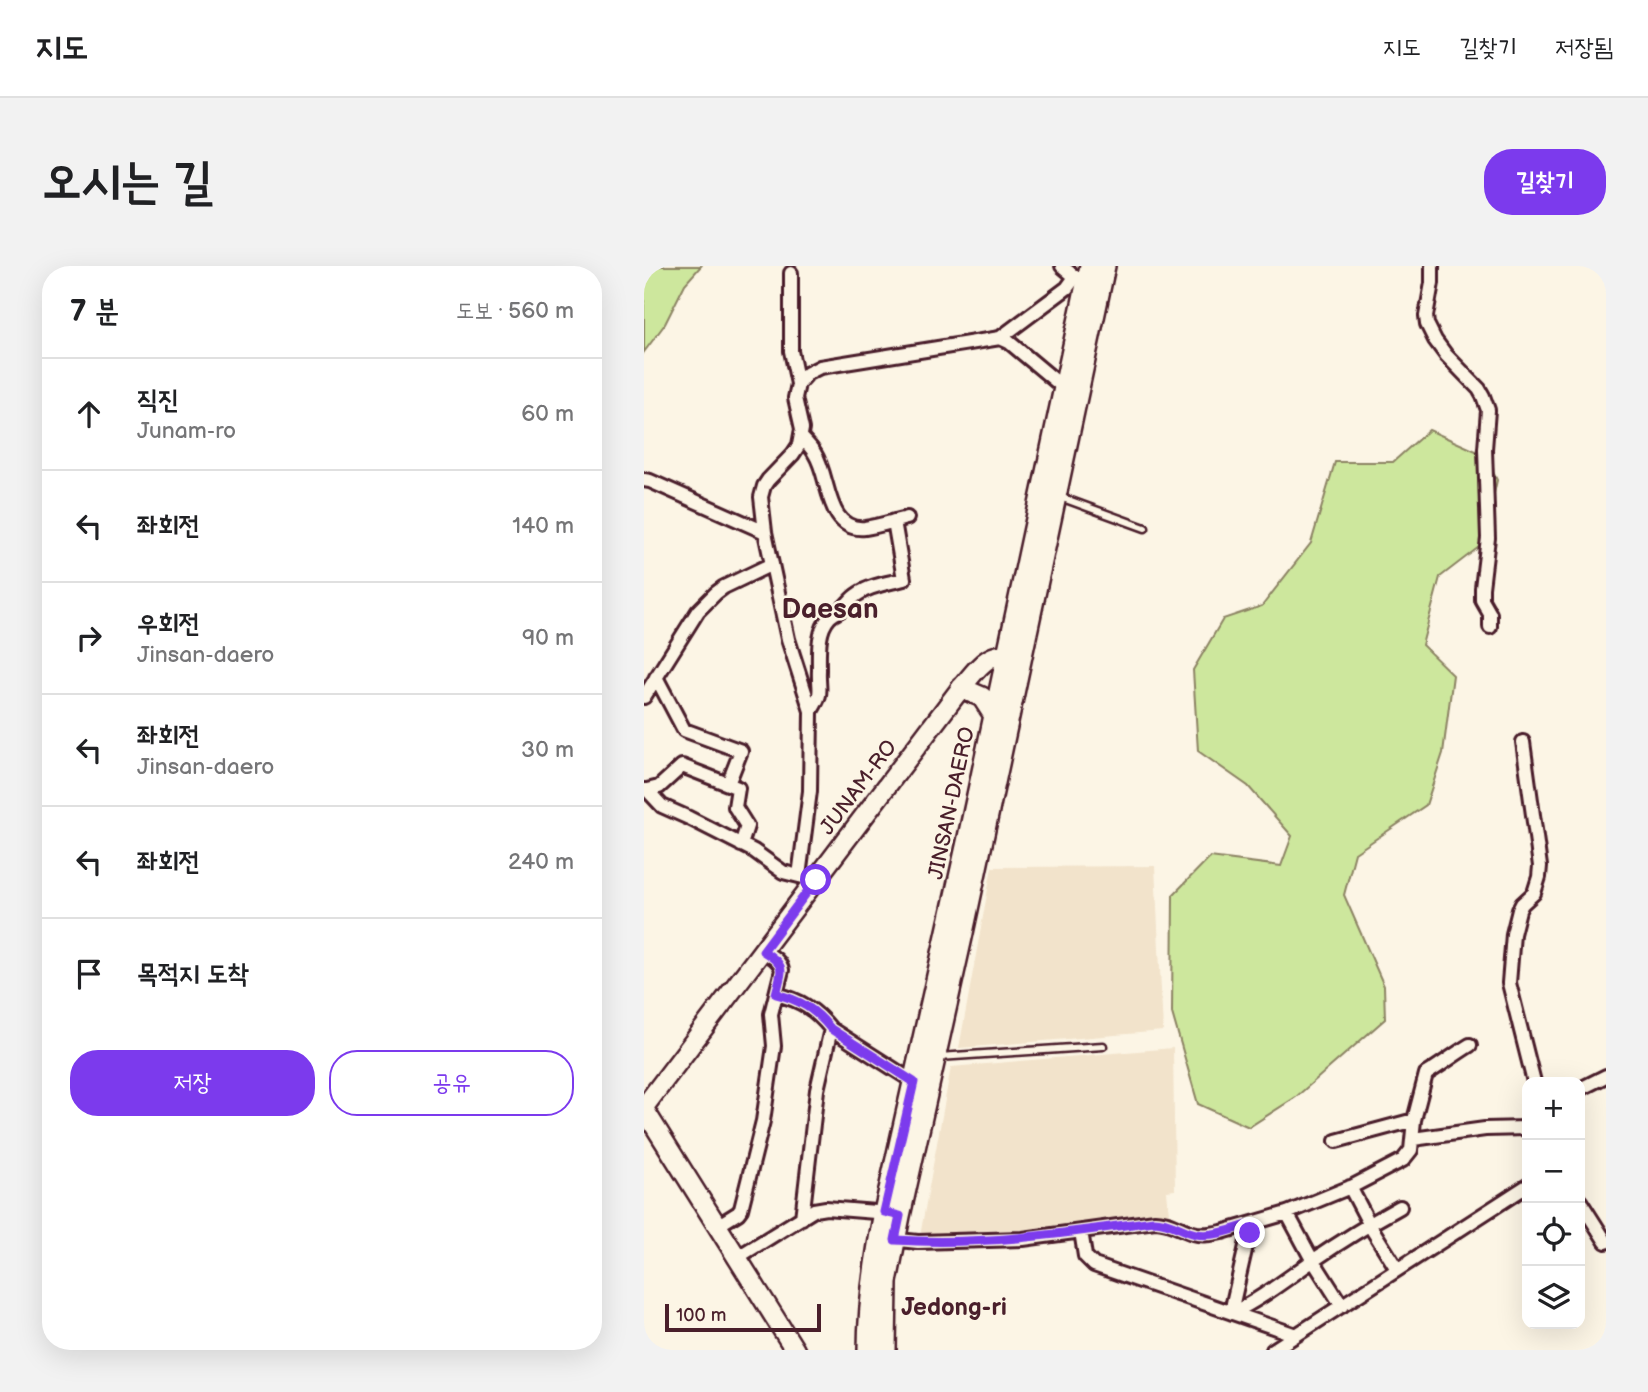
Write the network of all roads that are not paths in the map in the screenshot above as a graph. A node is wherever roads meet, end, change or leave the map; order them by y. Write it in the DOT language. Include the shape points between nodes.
graph roads {
  1 [pos="1062,266"];
  2 [pos="1432,266"];
  3 [pos="791,273"];
  4 [pos="1092,274"];
  5 [pos="1000,338"];
  6 [pos="798,384"];
  7 [pos="1064,388"];
  8 [pos="802,437"];
  9 [pos="644,480"];
  10 [pos="1049,494"];
  11 [pos="907,519"];
  12 [pos="894,522"];
  13 [pos="1145,528"];
  14 [pos="765,532"];
  15 [pos="772,564"];
  16 [pos="1490,627"];
  17 [pos="1015,654"];
  18 [pos="656,677"];
  19 [pos="961,688"];
  20 [pos="644,697"];
  21 [pos="811,711"];
  22 [pos="993,714"];
  23 [pos="1523,742"];
  24 [pos="728,784"];
  25 [pos="645,790"];
  26 [pos="741,845"];
  27 [pos="807,878"];
  28 [pos="763,951"];
  29 [pos="776,994"];
  30 [pos="831,1029"];
  31 [pos="1470,1045"];
  32 [pos="1103,1046"];
  33 [pos="928,1056"];
  34 [pos="1606,1076"];
  35 [pos="1533,1077"];
  36 [pos="914,1082"];
  37 [pos="1585,1086"];
  38 [pos="644,1108"];
  39 [pos="1414,1120"];
  40 [pos="1522,1128"];
  41 [pos="1413,1139"];
  42 [pos="1336,1141"];
  43 [pos="1350,1187"];
  44 [pos="1522,1189"];
  45 [pos="1581,1203"];
  46 [pos="1400,1207"];
  47 [pos="1287,1213"];
  48 [pos="892,1214"];
  49 [pos="802,1218"];
  50 [pos="1251,1224"];
  51 [pos="1369,1224"];
  52 [pos="717,1226"];
  53 [pos="1081,1231"];
  54 [pos="887,1239"];
  55 [pos="1606,1242"];
  56 [pos="738,1257"];
  57 [pos="1313,1261"];
  58 [pos="1397,1269"];
  59 [pos="1342,1306"];
  60 [pos="1232,1313"];
  61 [pos="1296,1335"];
  62 [pos="795,1350"];
  63 [pos="868,1350"];
  64 [pos="886,1350"];
  65 [pos="1272,1350"];
  1 -- 4 [label="street"];
  2 -- 16 [label="street" via="1427,324 1439,347 1479,389 1488,410 1488,538 1482,600 1490,614"];
  3 -- 6 [label="street" via="791,351"];
  4 -- 5 [label="street"];
  4 -- 7 [label="main road, JINSAN-DAERO"];
  4 -- 10 [label="main road, JINSAN-DAERO"];
  5 -- 6 [label="street" via="820,367"];
  5 -- 7 [label="street"];
  6 -- 8 [label="street" via="795,398"];
  7 -- 10 [label="main road, JINSAN-DAERO"];
  8 -- 12 [label="street" via="816,454 840,519 863,528"];
  8 -- 14 [label="street" via="764,486"];
  9 -- 14 [label="street"];
  10 -- 13 [label="lane"];
  10 -- 17 [label="main road, JINSAN-DAERO"];
  11 -- 12 [label="street"];
  12 -- 21 [label="street" via="904,579 859,593 830,616 820,637 820,693"];
  14 -- 15 [label="street"];
  15 -- 18 [label="street" via="716,593 698,611"];
  15 -- 21 [label="street" via="788,639"];
  17 -- 19 [label="street, JUNAM-RO" via="988,660"];
  17 -- 22 [label="main road, JINSAN-DAERO"];
  17 -- 33 [label="main road, JINSAN-DAERO"];
  18 -- 20 [label="street"];
  18 -- 24 [label="street" via="684,730 741,751"];
  19 -- 22 [label="main road" via="982,697"];
  19 -- 27 [label="street, JUNAM-RO"];
  21 -- 27 [label="street"];
  22 -- 33 [label="main road, JINSAN-DAERO"];
  23 -- 35 [label="street" via="1540,866 1534,893 1518,910 1509,983"];
  24 -- 25 [label="street" via="682,766 659,787"];
  24 -- 26 [label="street" via="738,788 735,807 747,826"];
  25 -- 26 [label="street" via="662,807"];
  26 -- 27 [label="street" via="783,873"];
  27 -- 28 [label="street, JUNAM-RO"];
  28 -- 29 [label="street" via="781,965"];
  28 -- 38 [label="street, JUNAM-RO"];
  29 -- 30 [label="street" via="807,1006"];
  29 -- 52 [label="street" via="771,1014 774,1046 760,1133 741,1209"];
  30 -- 36 [label="street"];
  30 -- 49 [label="street" via="817,1090"];
  31 -- 39 [label="street" via="1426,1074"];
  32 -- 33 [label="lane"];
  33 -- 36 [label="main road, JINSAN-DAERO"];
  33 -- 48 [label="main road, JINSAN-DAERO"];
  34 -- 37 [label="street"];
  36 -- 48 [label="main road, JINSAN-DAERO"];
  38 -- 52 [label="street"];
  39 -- 41 [label="street"];
  39 -- 42 [label="street"];
  40 -- 41 [label="street"];
  41 -- 43 [label="street" via="1403,1160"];
  43 -- 47 [label="street"];
  43 -- 51 [label="street"];
  44 -- 58 [label="street"];
  45 -- 55 [label="street"];
  46 -- 51 [label="street"];
  47 -- 50 [label="street"];
  47 -- 57 [label="street"];
  48 -- 49 [label="street" via="826,1208"];
  48 -- 54 [label="main road, JINSAN-DAERO"];
  49 -- 56 [label="street"];
  50 -- 53 [label="street" via="1211,1234 1195,1234 1164,1221"];
  50 -- 60 [label="street"];
  51 -- 57 [label="street"];
  51 -- 58 [label="street"];
  52 -- 56 [label="street"];
  53 -- 54 [label="street" via="1023,1239"];
  53 -- 60 [label="street" via="1086,1256 1094,1265"];
  54 -- 63 [label="main road, JINSAN-DAERO" via="869,1306"];
  54 -- 64 [label="main road, JINSAN-DAERO"];
  56 -- 62 [label="street"];
  57 -- 59 [label="street"];
  57 -- 60 [label="street"];
  58 -- 59 [label="street"];
  59 -- 61 [label="street"];
  60 -- 61 [label="street"];
  61 -- 65 [label="street"];
}
